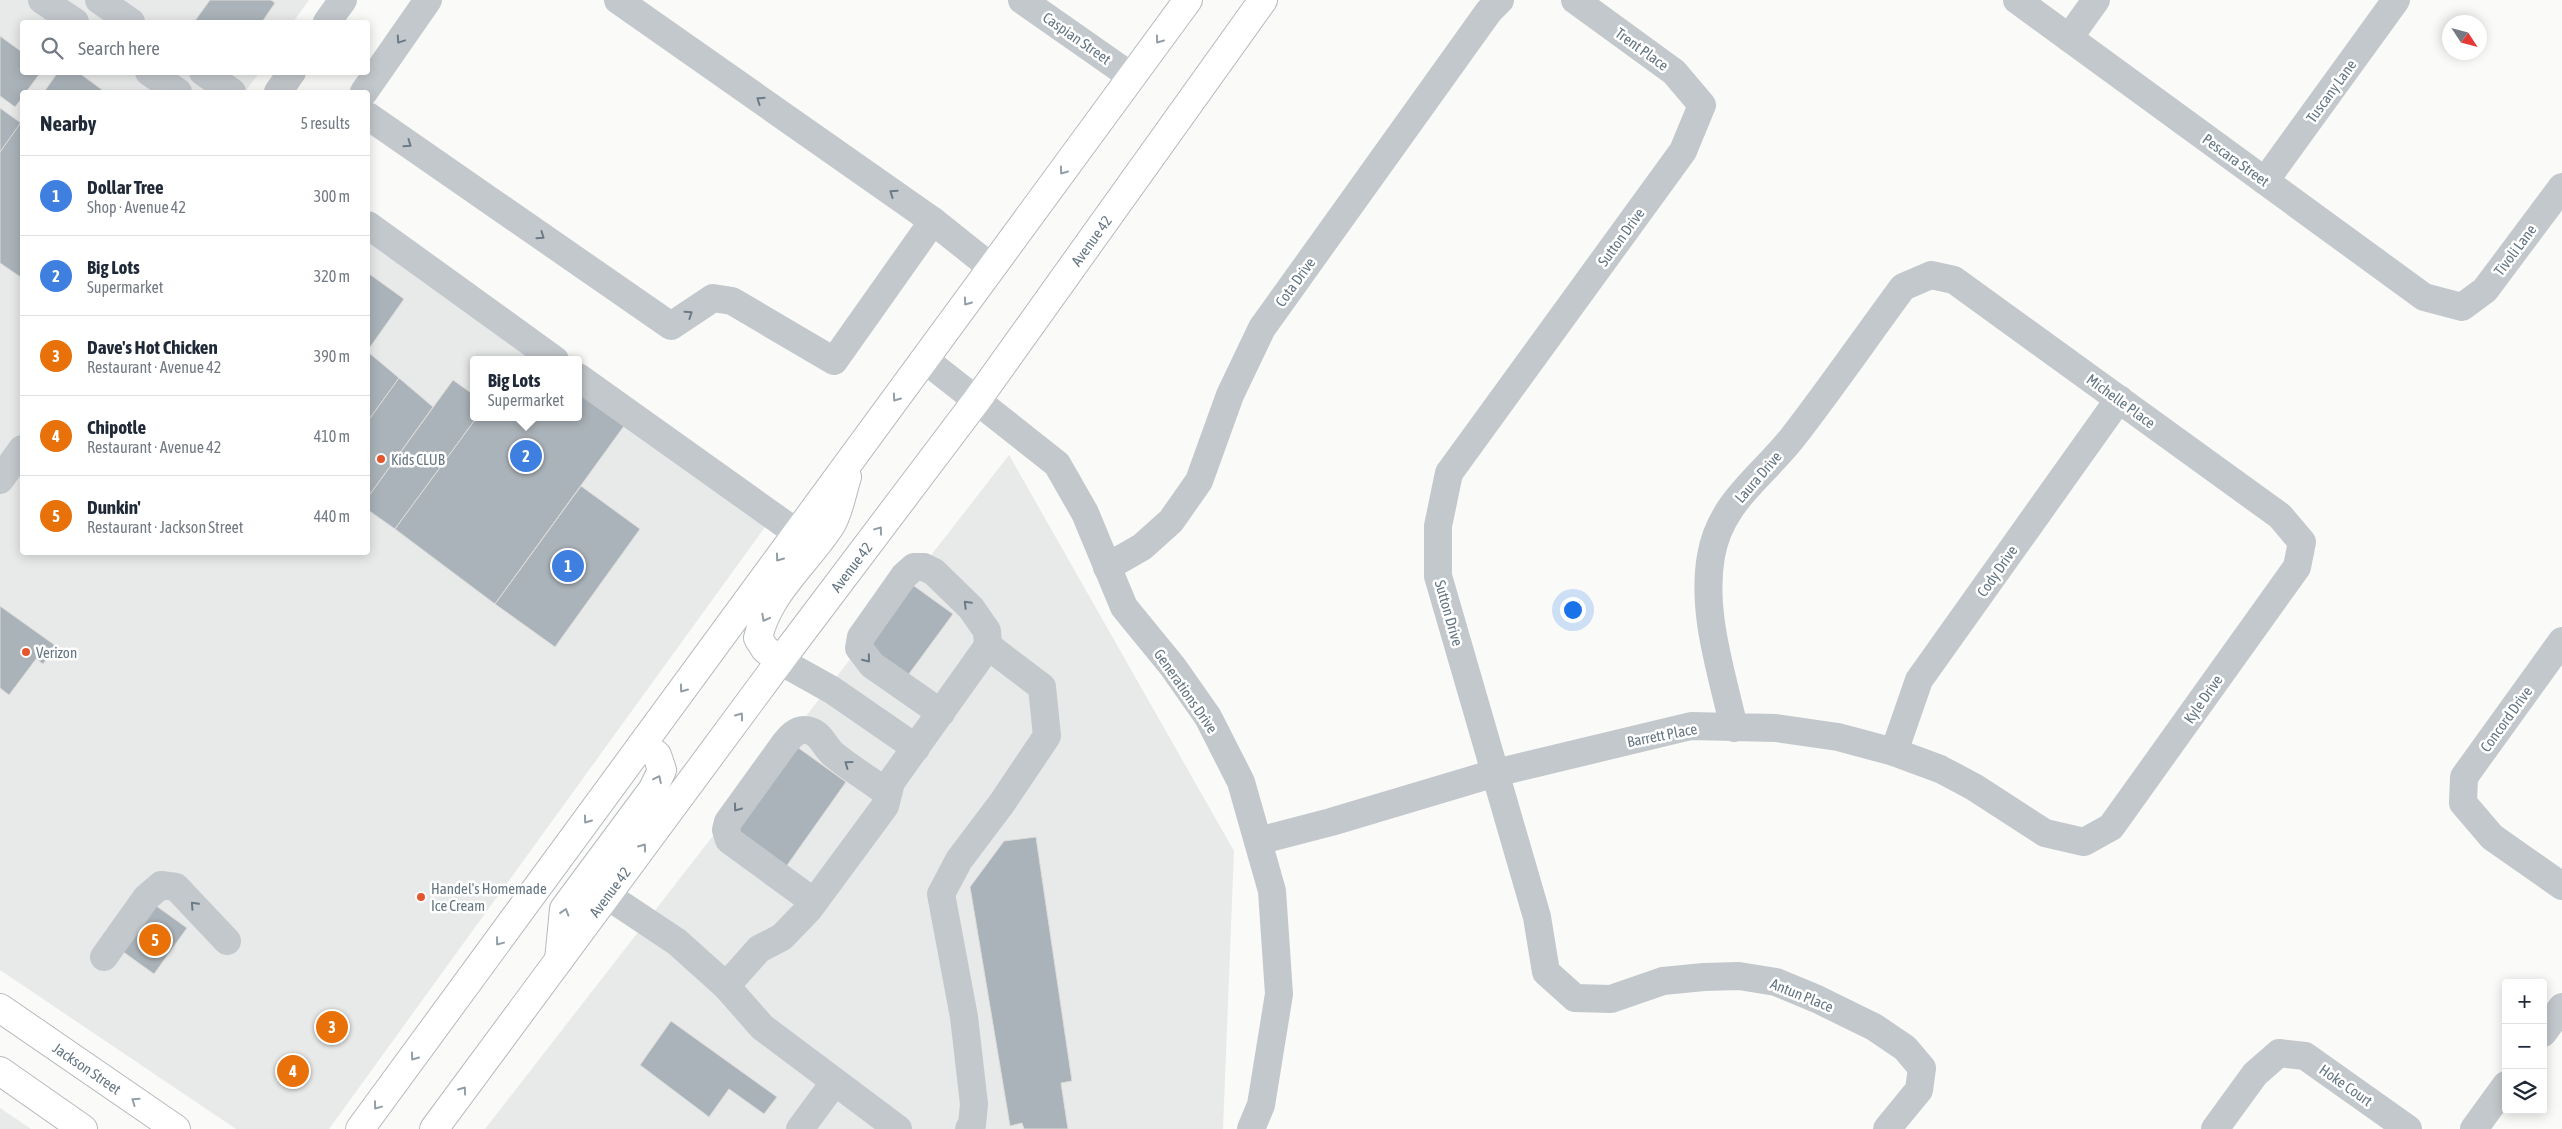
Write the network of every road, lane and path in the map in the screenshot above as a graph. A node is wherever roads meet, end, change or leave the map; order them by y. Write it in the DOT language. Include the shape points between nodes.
graph roads {
  1 [pos="42,0"];
  2 [pos="99,0"];
  3 [pos="343,0"];
  4 [pos="428,0"];
  5 [pos="618,0"];
  6 [pos="1022,0"];
  7 [pos="1188,0"];
  8 [pos="1263,0"];
  9 [pos="1500,0"];
  10 [pos="1575,0"];
  11 [pos="2017,0"];
  12 [pos="2096,0"];
  13 [pos="2396,0"];
  14 [pos="73,20"];
  15 [pos="128,20"];
  16 [pos="328,20"];
  17 [pos="2069,38"];
  18 [pos="153,75"];
  19 [pos="207,75"];
  20 [pos="290,75"];
  21 [pos="1132,77"];
  22 [pos="175,90"];
  23 [pos="229,90"];
  24 [pos="279,90"];
  25 [pos="365,90"];
  26 [pos="1702,105"];
  27 [pos="370,117"];
  28 [pos="2265,181"];
  29 [pos="2562,187"];
  30 [pos="933,221"];
  31 [pos="370,226"];
  32 [pos="992,268"];
  33 [pos="1931,275"];
  34 [pos="2462,306"];
  35 [pos="549,356"];
  36 [pos="924,359"];
  37 [pos="582,380"];
  38 [pos="977,400"];
  39 [pos="2119,400"];
  40 [pos="20,452"];
  41 [pos="854,454"];
  42 [pos="0,480"];
  43 [pos="797,533"];
  44 [pos="2302,542"];
  45 [pos="1107,567"];
  46 [pos="2562,641"];
  47 [pos="988,646"];
  48 [pos="780,661"];
  49 [pos="941,714"];
  50 [pos="1734,728"];
  51 [pos="642,745"];
  52 [pos="916,748"];
  53 [pos="1894,752"];
  54 [pos="1495,773"];
  55 [pos="888,793"];
  56 [pos="1258,841"];
  57 [pos="2084,842"];
  58 [pos="2562,886"];
  59 [pos="608,896"];
  60 [pos="814,902"];
  61 [pos="227,941"];
  62 [pos="104,957"];
  63 [pos="559,960"];
  64 [pos="726,986"];
  65 [pos="1575,998"];
  66 [pos="2562,1007"];
  67 [pos="0,1008"];
  68 [pos="2547,1028"];
  69 [pos="0,1070"];
  70 [pos="834,1083"];
  71 [pos="2502,1090"];
  72 [pos="83,1129"];
  73 [pos="176,1129"];
  74 [pos="360,1129"];
  75 [pos="434,1129"];
  76 [pos="800,1129"];
  77 [pos="898,1129"];
  78 [pos="968,1129"];
  79 [pos="1251,1129"];
  80 [pos="1887,1129"];
  81 [pos="2215,1129"];
  82 [pos="2408,1129"];
  83 [pos="2474,1129"];
  1 -- 14 [label="street"];
  2 -- 15 [label="street"];
  3 -- 16 [label="street"];
  4 -- 25 [label="street, one-way"];
  30 -- 5 [label="street, one-way"];
  6 -- 21 [label="street, Caspian Street"];
  7 -- 21 [label="main road, one-way"];
  8 -- 38 [label="main road, Avenue 42"];
  9 -- 45 [label="street, Cota Drive" via="1262,328 1230,395 1199,481 1171,522 1142,547"];
  10 -- 26 [label="street, Trent Place" via="1674,72"];
  11 -- 17 [label="street, Pescara Street"];
  12 -- 17 [label="street"];
  13 -- 28 [label="street, Tuscany Lane"];
  17 -- 28 [label="street, Pescara Street"];
  18 -- 22 [label="street"];
  19 -- 23 [label="street"];
  20 -- 24 [label="street"];
  21 -- 32 [label="main road, one-way"];
  26 -- 54 [label="street, Sutton Drive" via="1683,151 1450,472 1438,526 1438,576"];
  27 -- 30 [label="street, one-way" via="671,326 713,298 732,301 834,361"];
  28 -- 34 [label="street, Pescara Street" via="2424,296"];
  29 -- 34 [label="street, Tivoli Lane" via="2485,290"];
  30 -- 32 [label="street"];
  31 -- 35 [label="street"];
  32 -- 36 [label="main road, one-way"];
  33 -- 39 [label="street, Michelle Place" via="1954,280"];
  33 -- 50 [label="street, Laura Drive" via="1902,287 1792,439 1747,486 1720,523 1711,556 1708,603"];
  36 -- 38 [label="street, Generations Drive"];
  36 -- 41 [label="main road, one-way"];
  37 -- 43 [label="street"];
  38 -- 45 [label="street, Generations Drive" via="1057,464 1085,513"];
  48 -- 38 [label="main road, Avenue 42, one-way"];
  39 -- 44 [label="street, Michelle Place" via="2280,516"];
  39 -- 53 [label="street, Cody Drive" via="1919,680"];
  40 -- 42 [label="street"];
  41 -- 43 [label="main road"];
  41 -- 48 [label="main road, one-way" via="832,523 761,623 758,638"];
  43 -- 51 [label="main road, one-way"];
  44 -- 57 [label="street, Kyle Drive" via="2297,567 2111,827"];
  45 -- 56 [label="street, Generations Drive" via="1124,607 1173,667 1208,717 1241,782"];
  46 -- 58 [label="street, Concord Drive" via="2464,777 2463,803 2492,837"];
  47 -- 49 [label="street"];
  47 -- 49 [label="street, one-way" via="987,631 980,618 934,572 924,567 914,567 904,576 861,637 859,648 872,666"];
  47 -- 78 [label="street" via="1042,687 1047,736 959,860 941,894 974,1104 972,1124"];
  48 -- 52 [label="street" via="832,690"];
  59 -- 48 [label="main road, Avenue 42, one-way"];
  49 -- 52 [label="street"];
  50 -- 53 [label="street, Barrett Place" via="1776,728 1838,737"];
  50 -- 54 [label="street, Barrett Place" via="1691,726"];
  63 -- 51 [label="main road, one-way" via="564,909 653,789 662,770 657,755"];
  51 -- 74 [label="main road, one-way"];
  52 -- 55 [label="street" via="891,782"];
  53 -- 57 [label="street, Barrett Place" via="1940,768 1966,782 2045,834"];
  54 -- 56 [label="street, Barrett Place"];
  54 -- 65 [label="street, Sutton Drive" via="1537,918 1546,972"];
  55 -- 60 [label="street" via="884,806"];
  55 -- 60 [label="street, one-way" via="832,753 814,732 802,730 785,743 728,822 729,840"];
  56 -- 79 [label="street, Generations Drive" via="1272,891 1278,994 1260,1106"];
  59 -- 63 [label="main road, Avenue 42"];
  59 -- 64 [label="street" via="677,942"];
  60 -- 64 [label="street" via="782,937 759,949"];
  61 -- 62 [label="street, one-way" via="176,887 161,886 146,898"];
  75 -- 63 [label="main road, Avenue 42, one-way"];
  64 -- 70 [label="street" via="762,1027"];
  65 -- 80 [label="street, Antun Place" via="1610,999 1663,981 1739,976 1776,982 1817,999 1874,1027 1905,1048 1922,1068 1919,1090"];
  66 -- 68 [label="street"];
  73 -- 67 [label="main road, Jackson Street, one-way"];
  69 -- 72 [label="main road"];
  70 -- 76 [label="street"];
  70 -- 77 [label="street"];
  71 -- 83 [label="street"];
  81 -- 82 [label="street, Hoke Court" via="2255,1074 2279,1052 2305,1056"];
}
